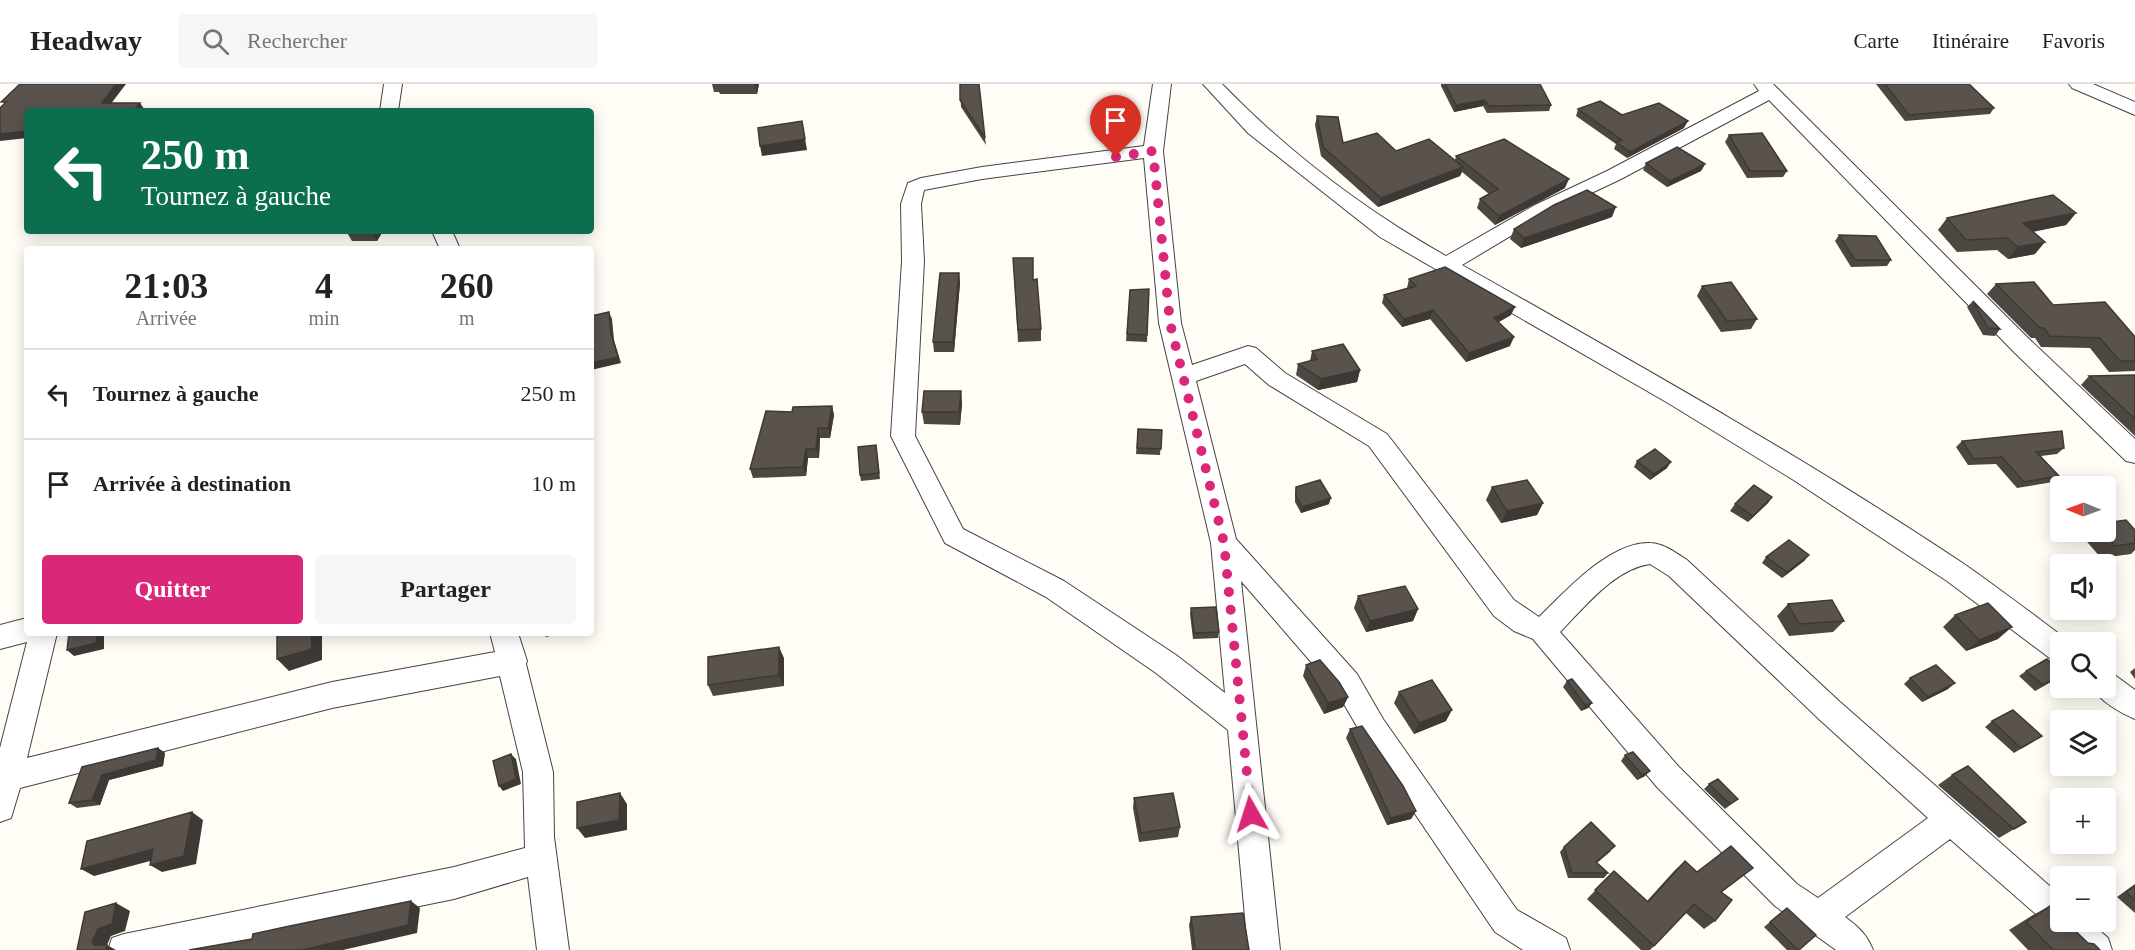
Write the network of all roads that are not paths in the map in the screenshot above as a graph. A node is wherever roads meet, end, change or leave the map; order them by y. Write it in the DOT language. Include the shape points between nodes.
graph roads {
  1 [pos="393,84"];
  2 [pos="1162,84"];
  3 [pos="1212,84"];
  4 [pos="2078,84"];
  5 [pos="2115,84"];
  6 [pos="1767,88"];
  7 [pos="389,108"];
  8 [pos="2135,108"];
  9 [pos="1153,151"];
  10 [pos="1445,266"];
  11 [pos="1183,376"];
  12 [pos="2135,454"];
  13 [pos="1224,543"];
  14 [pos="24,631"];
  15 [pos="1543,631"];
  16 [pos="42,636"];
  17 [pos="0,637"];
  18 [pos="2050,643"];
  19 [pos="508,647"];
  20 [pos="2116,692"];
  21 [pos="2135,706"];
  22 [pos="1242,724"];
  23 [pos="3,778"];
  24 [pos="0,808"];
  25 [pos="1952,819"];
  26 [pos="542,858"];
  27 [pos="2050,907"];
  28 [pos="1818,918"];
  29 [pos="2077,932"];
  30 [pos="124,950"];
  31 [pos="554,950"];
  32 [pos="1264,950"];
  33 [pos="1554,950"];
  34 [pos="1857,950"];
  35 [pos="2096,950"];
  1 -- 7 [label="street"];
  2 -- 9 [label="street"];
  3 -- 10 [label="street" via="1255,129 1368,218"];
  4 -- 8 [label="street"];
  5 -- 8 [label="street"];
  6 -- 10 [label="street"];
  6 -- 12 [label="street" via="2021,345"];
  9 -- 11 [label="street" via="1170,323"];
  9 -- 22 [label="street" via="982,173 915,187 911,204 913,261 903,436 954,536 1055,589 1166,664"];
  10 -- 18 [label="street" via="1801,472 1956,573"];
  11 -- 13 [label="street"];
  11 -- 15 [label="street" via="1248,354 1278,379 1378,440 1504,608"];
  13 -- 22 [label="street"];
  13 -- 33 [label="street" via="1347,683 1373,728 1506,921"];
  14 -- 17 [label="street"];
  15 -- 25 [label="street" via="1607,572 1636,554 1652,553 1678,568"];
  15 -- 28 [label="street" via="1668,777 1786,895"];
  16 -- 23 [label="street"];
  19 -- 23 [label="street"];
  19 -- 26 [label="street" via="538,772"];
  20 -- 21 [label="street"];
  22 -- 32 [label="street"];
  23 -- 24 [label="street"];
  25 -- 27 [label="street"];
  25 -- 28 [label="street"];
  26 -- 30 [label="street" via="454,884"];
  26 -- 31 [label="street"];
  28 -- 34 [label="street"];
  29 -- 35 [label="street"];
}
